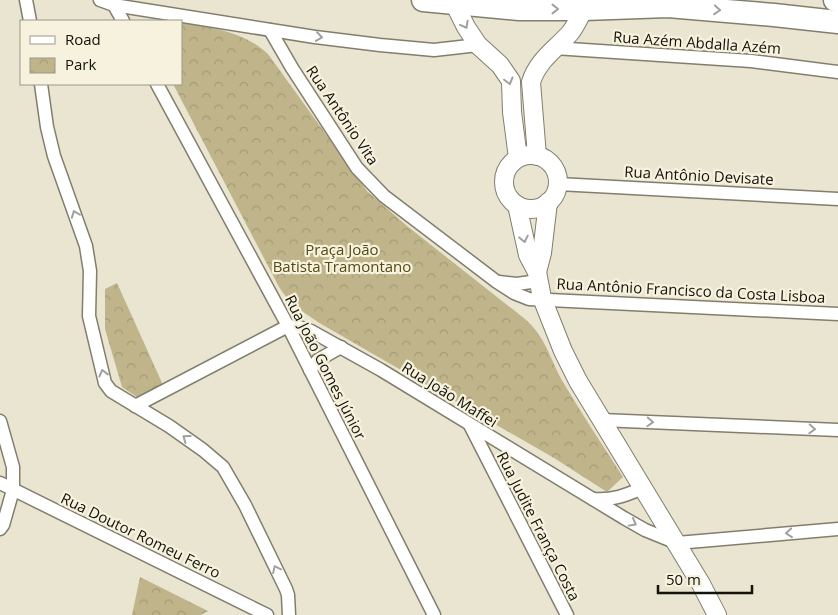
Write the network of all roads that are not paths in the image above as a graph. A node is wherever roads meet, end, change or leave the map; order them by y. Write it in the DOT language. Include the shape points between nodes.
graph roads {
  1 [pos="26,0"];
  2 [pos="100,0"];
  3 [pos="423,0"];
  4 [pos="454,3"];
  5 [pos="114,5"];
  6 [pos="584,9"];
  7 [pos="30,20"];
  8 [pos="122,20"];
  9 [pos="838,22"];
  10 [pos="270,30"];
  11 [pos="478,45"];
  12 [pos="554,48"];
  13 [pos="838,72"];
  14 [pos="41,85"];
  15 [pos="158,85"];
  16 [pos="536,156"];
  17 [pos="518,158"];
  18 [pos="558,184"];
  19 [pos="838,199"];
  20 [pos="548,202"];
  21 [pos="517,205"];
  22 [pos="537,276"];
  23 [pos="497,282"];
  24 [pos="542,298"];
  25 [pos="838,314"];
  26 [pos="288,326"];
  27 [pos="341,348"];
  28 [pos="310,370"];
  29 [pos="135,406"];
  30 [pos="601,420"];
  31 [pos="0,421"];
  32 [pos="470,425"];
  33 [pos="838,430"];
  34 [pos="0,483"];
  35 [pos="643,488"];
  36 [pos="13,490"];
  37 [pos="591,498"];
  38 [pos="0,529"];
  39 [pos="838,529"];
  40 [pos="678,543"];
  41 [pos="256,613"];
  42 [pos="289,615"];
  43 [pos="434,615"];
  44 [pos="567,615"];
  45 [pos="717,615"];
  1 -- 7 [label="street"];
  2 -- 5 [label="street"];
  3 -- 4 [label="highway"];
  4 -- 6 [label="highway, one-way" via="519,9"];
  4 -- 11 [label="main road, one-way"];
  5 -- 8 [label="street"];
  5 -- 10 [label="street"];
  6 -- 9 [label="highway, one-way" via="668,6"];
  6 -- 12 [label="main road" via="569,33"];
  10 -- 11 [label="street, one-way" via="434,50"];
  10 -- 23 [label="street, Rua Antônio Vita" via="357,168 384,196"];
  11 -- 17 [label="main road, one-way" via="500,65 511,82"];
  12 -- 13 [label="street, Rua Azém Abdalla Azém" via="750,61"];
  12 -- 16 [label="main road" via="539,64 531,82"];
  29 -- 14 [label="street, one-way" via="111,391 105,383 89,316 90,271 86,246 54,156"];
  15 -- 26 [label="street, Rua João Gomes Júnior"];
  16 -- 17 [label="main road"];
  16 -- 18 [label="main road" via="546,159 552,166"];
  17 -- 21 [label="main road" via="508,168 504,181 507,194"];
  18 -- 19 [label="street, Rua Antônio Devisate"];
  18 -- 20 [label="main road"];
  20 -- 21 [label="main road" via="533,209"];
  20 -- 22 [label="main road"];
  21 -- 22 [label="main road, one-way" via="528,256"];
  22 -- 23 [label="street" via="517,284"];
  22 -- 24 [label="main road"];
  23 -- 24 [label="street, Rua Antônio Vita" via="529,299"];
  24 -- 25 [label="street, Rua Antônio Francisco da Costa Lisboa"];
  24 -- 30 [label="main road" via="563,351"];
  26 -- 27 [label="street, Rua João Maffei" via="311,331"];
  26 -- 28 [label="street, Rua João Gomes Júnior"];
  26 -- 29 [label="street"];
  27 -- 28 [label="street" via="318,360"];
  27 -- 32 [label="street, Rua João Maffei"];
  28 -- 43 [label="street, Rua João Gomes Júnior"];
  42 -- 29 [label="street, one-way" via="286,589 223,467 169,426"];
  30 -- 33 [label="street, one-way"];
  30 -- 35 [label="main road"];
  31 -- 36 [label="street" via="12,467"];
  32 -- 37 [label="street, Rua João Maffei"];
  32 -- 44 [label="street, Rua Judite França Costa"];
  34 -- 36 [label="street, Rua Doutor Romeu Ferro"];
  35 -- 37 [label="street, Rua João Maffei" via="609,500"];
  35 -- 40 [label="main road"];
  36 -- 38 [label="street"];
  36 -- 41 [label="street, Rua Doutor Romeu Ferro"];
  37 -- 40 [label="street, Rua João Maffei, one-way" via="645,530"];
  39 -- 40 [label="street, one-way"];
  40 -- 45 [label="main road"];
}
